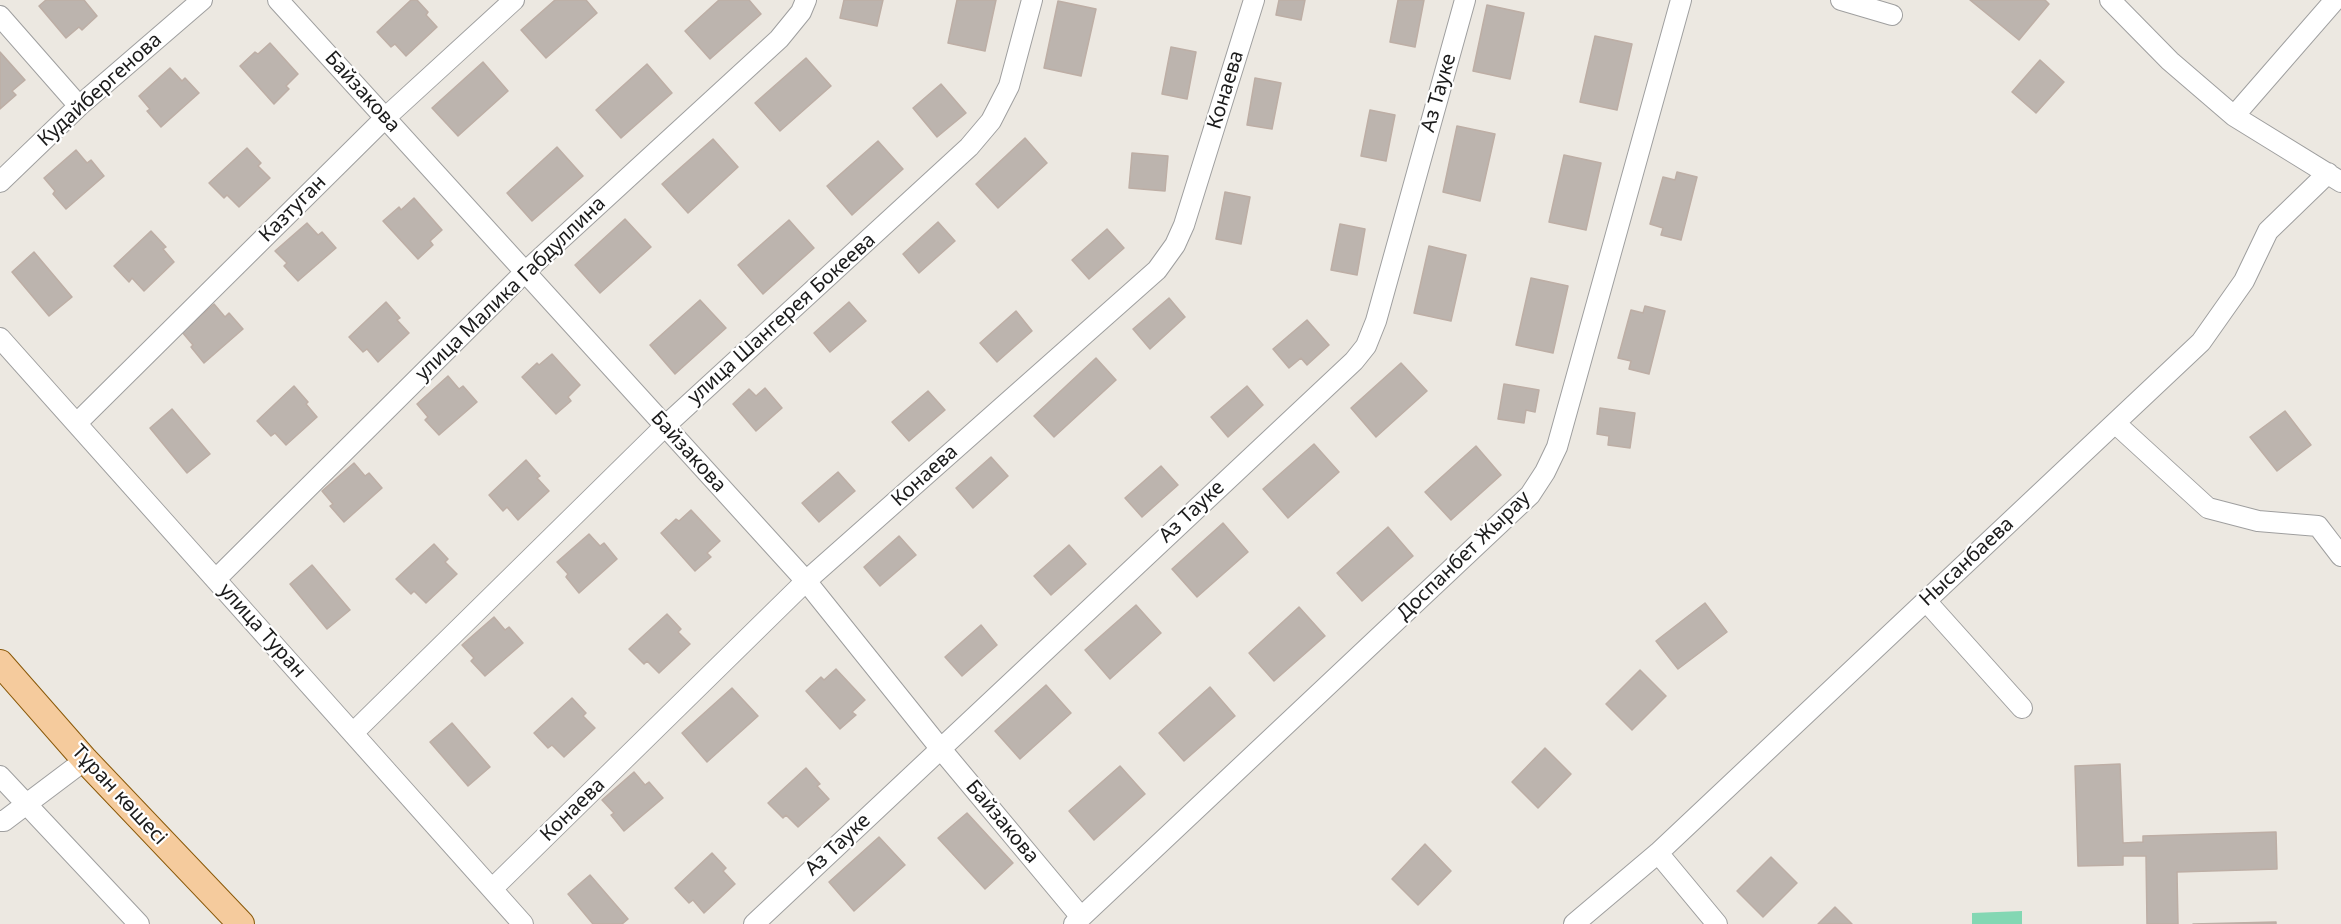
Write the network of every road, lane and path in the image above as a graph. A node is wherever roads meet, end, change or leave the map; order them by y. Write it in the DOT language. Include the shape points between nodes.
graph roads {
  1 [pos="202,0"];
  2 [pos="278,0"];
  3 [pos="513,0"];
  4 [pos="806,0"];
  5 [pos="1032,0"];
  6 [pos="1254,0"];
  7 [pos="1465,0"];
  8 [pos="1681,0"];
  9 [pos="1841,0"];
  10 [pos="2110,0"];
  11 [pos="2335,0"];
  12 [pos="1892,15"];
  13 [pos="0,16"];
  14 [pos="79,106"];
  15 [pos="2234,116"];
  16 [pos="385,118"];
  17 [pos="2334,177"];
  18 [pos="0,182"];
  19 [pos="525,272"];
  20 [pos="0,338"];
  21 [pos="77,423"];
  22 [pos="2115,423"];
  23 [pos="665,426"];
  24 [pos="2341,556"];
  25 [pos="216,579"];
  26 [pos="806,581"];
  27 [pos="1926,601"];
  28 [pos="0,663"];
  29 [pos="2022,708"];
  30 [pos="353,733"];
  31 [pos="940,748"];
  32 [pos="85,760"];
  33 [pos="0,776"];
  34 [pos="27,805"];
  35 [pos="0,821"];
  36 [pos="1658,853"];
  37 [pos="492,889"];
  38 [pos="1078,921"];
  39 [pos="139,924"];
  40 [pos="241,924"];
  41 [pos="523,924"];
  42 [pos="754,924"];
  43 [pos="1574,924"];
  44 [pos="1717,924"];
  1 -- 14 [label="street, Кудайбергенова"];
  2 -- 16 [label="street, Байзакова"];
  3 -- 16 [label="street, Казтуган"];
  4 -- 19 [label="street, улица Малика Габдуллина" via="779,39"];
  5 -- 23 [label="street, улица Шангерея Бокеева" via="1009,86 992,121 969,147"];
  6 -- 26 [label="street, Конаева" via="1184,225 1157,270"];
  7 -- 31 [label="street, Аз Тауке" via="1376,321 1365,346 1354,361"];
  8 -- 38 [label="street, Доспанбет Жырау" via="1557,447 1530,495"];
  9 -- 12 [label="street"];
  10 -- 15 [label="street" via="2169,61"];
  11 -- 15 [label="street"];
  13 -- 14 [label="street"];
  14 -- 18 [label="street, Кудайбергенова"];
  15 -- 17 [label="street"];
  16 -- 19 [label="street, Байзакова"];
  16 -- 21 [label="street, Казтуган"];
  17 -- 22 [label="street, Нысанбаева" via="2268,231 2244,281 2200,342"];
  19 -- 23 [label="street, Байзакова"];
  19 -- 25 [label="street, улица Малика Габдуллина"];
  20 -- 21 [label="street, улица Туран"];
  21 -- 25 [label="street, улица Туран"];
  22 -- 24 [label="street" via="2208,508 2258,521 2318,526"];
  22 -- 27 [label="street, Нысанбаева"];
  23 -- 26 [label="street, Байзакова"];
  23 -- 30 [label="street, улица Шангерея Бокеева"];
  25 -- 30 [label="street, улица Туран"];
  26 -- 31 [label="street, Байзакова"];
  26 -- 37 [label="street, Конаева"];
  27 -- 29 [label="street"];
  27 -- 36 [label="street, Нысанбаева"];
  28 -- 32 [label="main road, Тұран көшесі"];
  30 -- 37 [label="street, улица Туран"];
  31 -- 38 [label="street, Байзакова"];
  31 -- 42 [label="street, Аз Тауке"];
  32 -- 34 [label="street"];
  32 -- 40 [label="main road, Тұран көшесі"];
  33 -- 34 [label="street"];
  34 -- 35 [label="street"];
  34 -- 39 [label="street"];
  36 -- 43 [label="street, Нысанбаева"];
  36 -- 44 [label="street"];
  37 -- 41 [label="street, улица Туран"];
}
